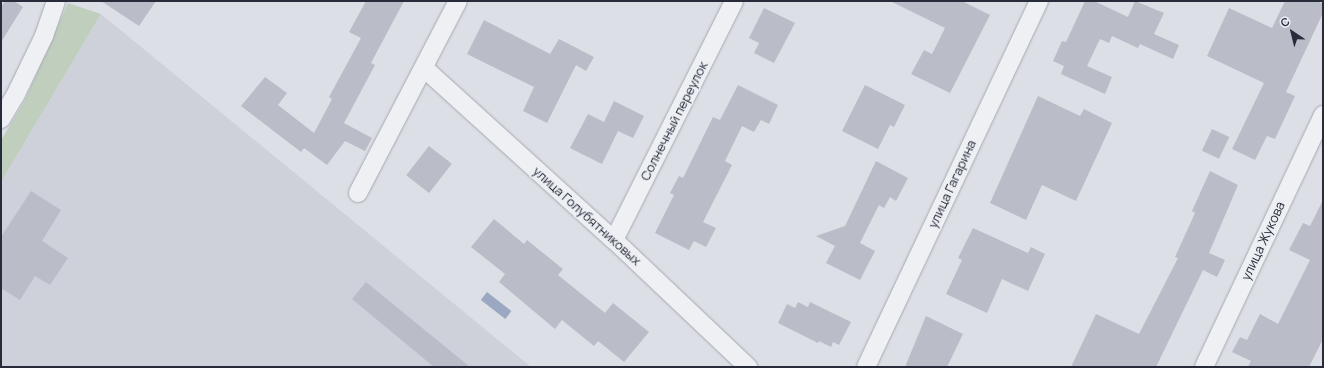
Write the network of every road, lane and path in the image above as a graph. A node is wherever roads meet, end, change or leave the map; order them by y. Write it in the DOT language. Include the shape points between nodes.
graph roads {
  1 [pos="56,1"];
  2 [pos="458,1"];
  3 [pos="734,1"];
  4 [pos="1039,1"];
  5 [pos="424,68"];
  6 [pos="1323,116"];
  7 [pos="1,119"];
  8 [pos="358,193"];
  9 [pos="614,240"];
  10 [pos="748,367"];
  11 [pos="866,367"];
  12 [pos="1204,367"];
  1 -- 7 [label="street" via="44,36"];
  2 -- 5 [label="street"];
  3 -- 9 [label="street, Солнечный переулок"];
  4 -- 11 [label="street, улица Гагарина"];
  5 -- 8 [label="street"];
  5 -- 9 [label="street, улица Голубятниковых"];
  6 -- 12 [label="street, улица Жукова"];
  9 -- 10 [label="street, улица Голубятниковых"];
}
